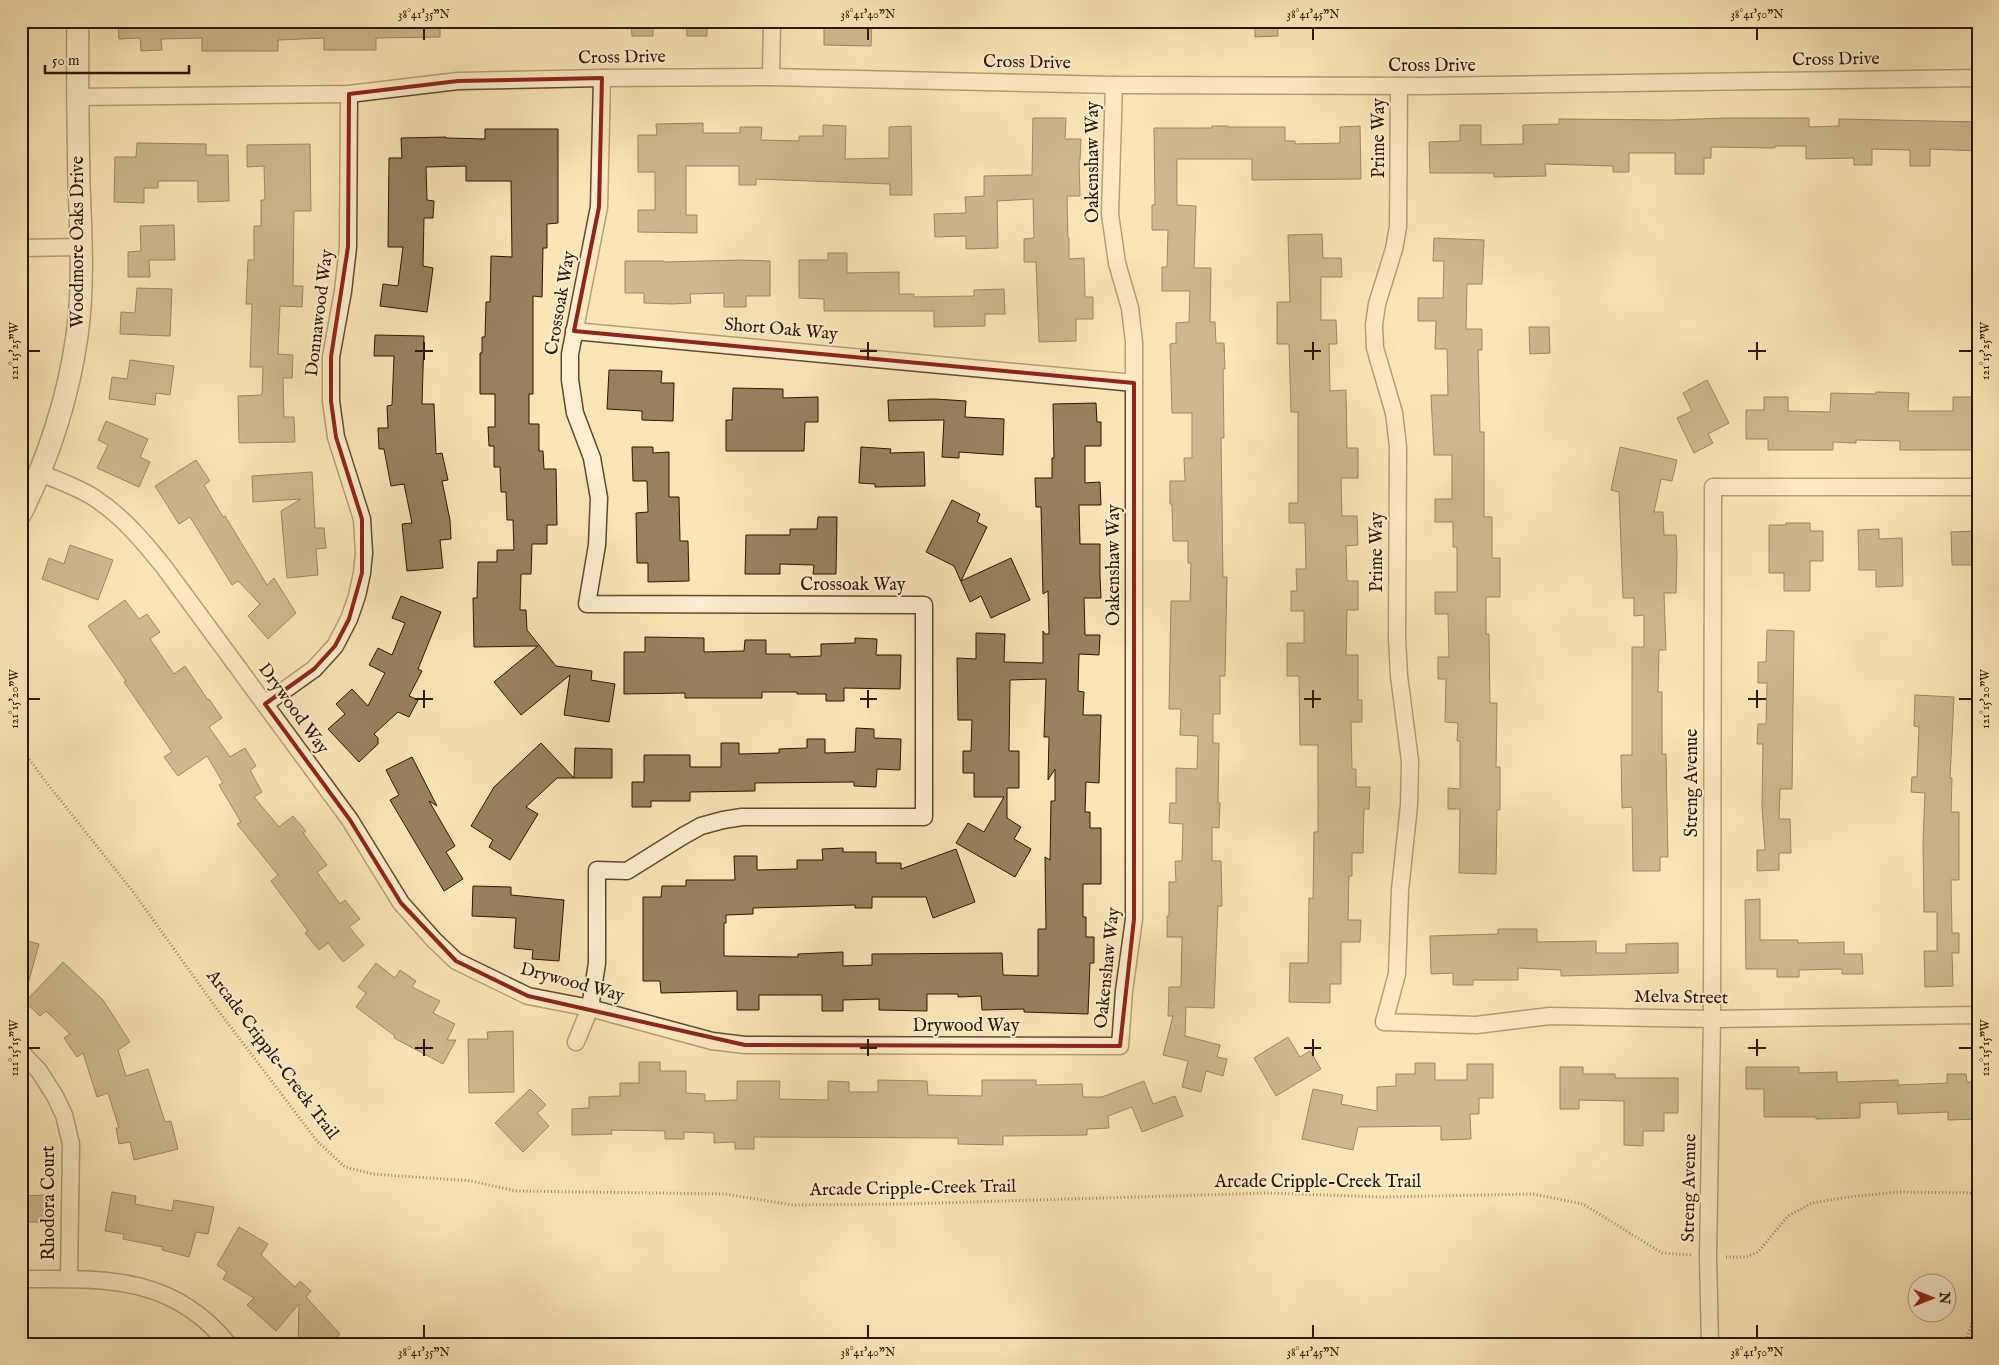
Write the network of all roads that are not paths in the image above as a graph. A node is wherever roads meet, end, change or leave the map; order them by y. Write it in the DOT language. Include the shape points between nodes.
graph roads {
  1 [pos="78,21"];
  2 [pos="772,21"];
  3 [pos="771,77"];
  4 [pos="602,78"];
  5 [pos="1978,78"];
  6 [pos="1114,85"];
  7 [pos="1399,86"];
  8 [pos="349,94"];
  9 [pos="77,97"];
  10 [pos="81,247"];
  11 [pos="21,248"];
  12 [pos="574,331"];
  13 [pos="1134,383"];
  14 [pos="40,473"];
  15 [pos="1978,487"];
  16 [pos="21,513"];
  17 [pos="265,704"];
  18 [pos="590,1008"];
  19 [pos="1978,1015"];
  20 [pos="1712,1019"];
  21 [pos="1384,1022"];
  22 [pos="576,1042"];
  23 [pos="1120,1046"];
  24 [pos="21,1052"];
  25 [pos="21,1279"];
  26 [pos="69,1279"];
  27 [pos="228,1344"];
  28 [pos="1710,1344"];
  1 -- 9 [label="street, Woodmore Oaks Drive"];
  2 -- 3 [label="street"];
  3 -- 4 [label="street, Cross Drive"];
  3 -- 6 [label="street, Cross Drive"];
  4 -- 8 [label="street, Cross Drive" via="458,81"];
  4 -- 12 [label="street, Crossoak Way" via="599,207"];
  5 -- 7 [label="street, Cross Drive"];
  6 -- 7 [label="street, Cross Drive"];
  6 -- 13 [label="street, Oakenshaw Way" via="1110,214 1117,263 1130,308"];
  7 -- 21 [label="street, Prime Way" via="1398,227 1374,325 1375,348 1394,413 1398,447 1397,638 1410,761 1397,974"];
  8 -- 9 [label="street, Cross Drive"];
  8 -- 17 [label="street, Donnawood Way" via="348,247 331,356 331,401 336,437 362,518 362,574 349,619 335,646 314,669"];
  9 -- 10 [label="street, Woodmore Oaks Drive"];
  10 -- 11 [label="street"];
  10 -- 14 [label="street, Woodmore Oaks Drive" via="81,298 71,373"];
  12 -- 13 [label="street, Short Oak Way"];
  12 -- 18 [label="street, Crossoak Way" via="570,354 572,397 592,458 599,498 597,545 587,604 924,605 924,818 742,817 722,820 682,836 627,871 597,870 597,963"];
  13 -- 23 [label="street, Oakenshaw Way" via="1134,918"];
  14 -- 16 [label="street, Woodmore Oaks Drive"];
  14 -- 17 [label="street, Drywood Way" via="95,498 141,539"];
  15 -- 20 [label="street, Streng Avenue" via="1713,487"];
  17 -- 18 [label="street, Drywood Way" via="350,820 401,903 456,961 528,996"];
  18 -- 22 [label="street, Crossoak Way"];
  18 -- 23 [label="street, Drywood Way" via="712,1041 745,1045"];
  19 -- 20 [label="street, Melva Street"];
  20 -- 21 [label="street, Melva Street" via="1550,1016 1476,1025"];
  20 -- 28 [label="street, Streng Avenue" via="1708,1257"];
  24 -- 26 [label="street, Rhodora Court" via="55,1096 64,1115 71,1144"];
  25 -- 26 [label="street"];
  26 -- 27 [label="street" via="111,1281 165,1294 188,1306"];
}
